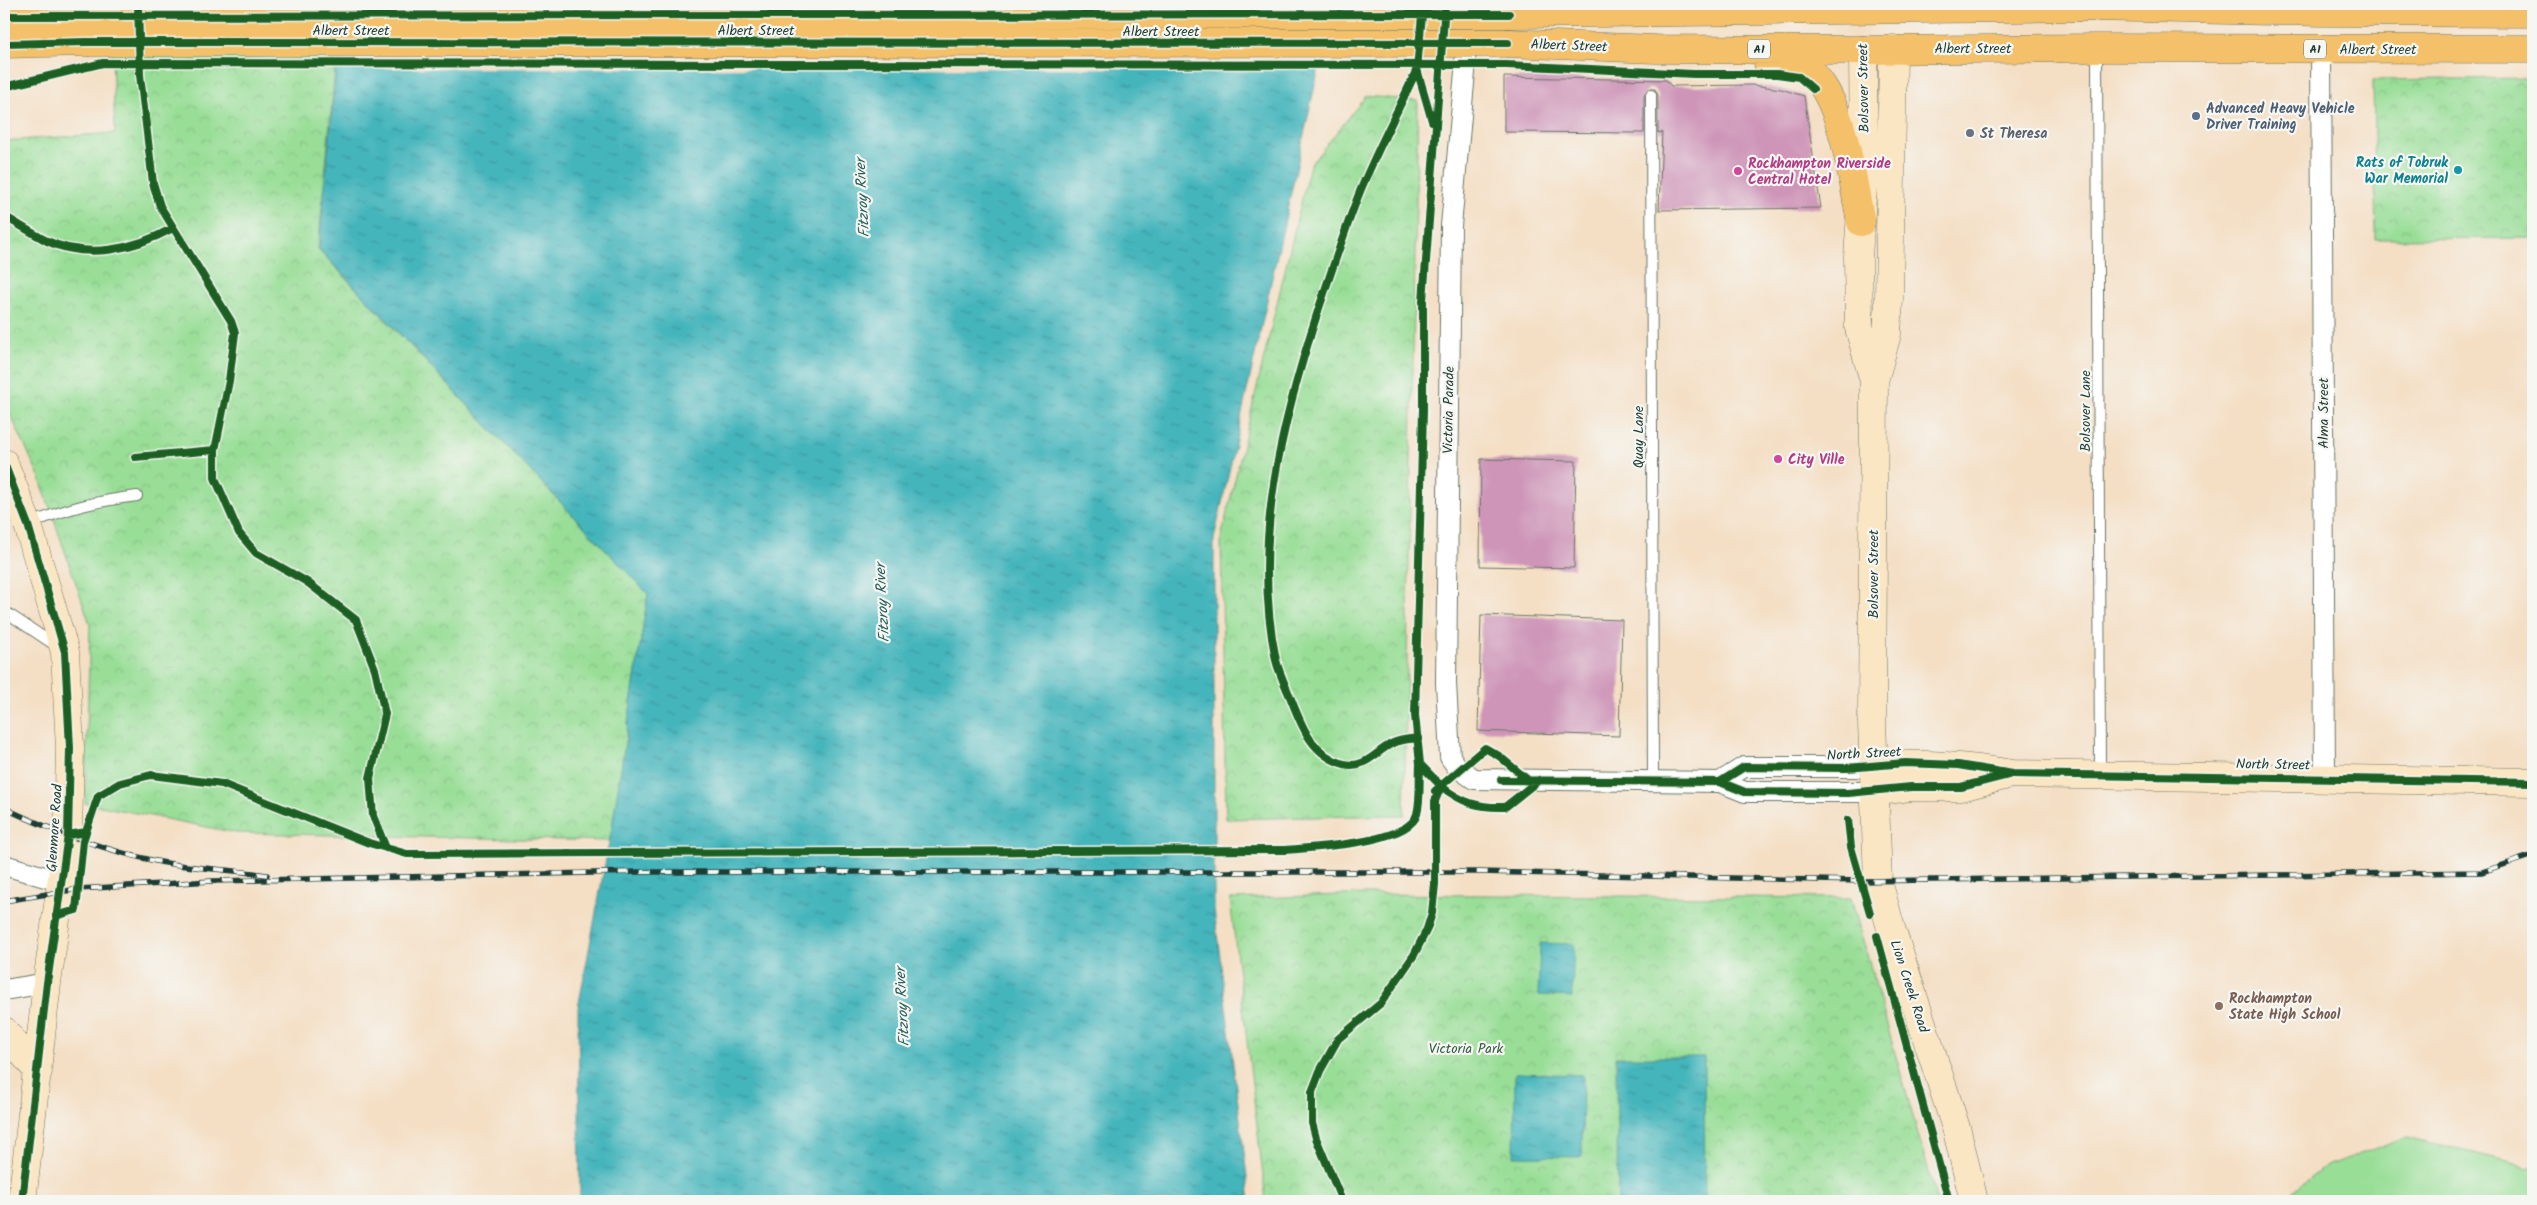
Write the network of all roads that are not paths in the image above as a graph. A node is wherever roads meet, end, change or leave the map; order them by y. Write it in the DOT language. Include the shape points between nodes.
graph roads {
  1 [pos="1466,4"];
  2 [pos="2094,5"];
  3 [pos="1859,7"];
  4 [pos="1891,7"];
  5 [pos="2322,8"];
  6 [pos="2533,13"];
  7 [pos="4,16"];
  8 [pos="86,29"];
  9 [pos="4,44"];
  10 [pos="1655,48"];
  11 [pos="2097,48"];
  12 [pos="2321,49"];
  13 [pos="2533,49"];
  14 [pos="1863,50"];
  15 [pos="1893,50"];
  16 [pos="1652,95"];
  17 [pos="1861,222"];
  18 [pos="1874,381"];
  19 [pos="4,463"];
  20 [pos="137,496"];
  21 [pos="28,524"];
  22 [pos="4,611"];
  23 [pos="65,652"];
  24 [pos="2100,774"];
  25 [pos="2325,777"];
  26 [pos="1874,779"];
  27 [pos="1501,780"];
  28 [pos="1653,780"];
  29 [pos="2533,782"];
  30 [pos="4,864"];
  31 [pos="62,882"];
  32 [pos="47,983"];
  33 [pos="4,990"];
  34 [pos="4,1031"];
  35 [pos="38,1071"];
  36 [pos="22,1201"];
  37 [pos="1974,1201"];
  1 -- 27 [label="street, Victoria Parade" via="1465,72 1451,226 1446,683 1450,756 1458,768 1474,779"];
  2 -- 4 [label="highway, Albert Street / A1"];
  2 -- 5 [label="highway, Albert Street / A1"];
  3 -- 4 [label="highway, Albert Street / A1"];
  3 -- 8 [label="highway, Albert Street / A1, bridge" via="1509,14"];
  3 -- 14 [label="highway, Bolsover Street"];
  4 -- 15 [label="highway, Bolsover Street"];
  5 -- 6 [label="highway, Albert Street / A1"];
  7 -- 8 [label="highway, Albert Street / A1"];
  8 -- 9 [label="highway, Albert Street / A1"];
  8 -- 10 [label="highway, Albert Street / A1, bridge" via="1508,43"];
  10 -- 14 [label="highway, Albert Street / A1"];
  10 -- 17 [label="highway" via="1802,65 1821,84 1834,107"];
  11 -- 12 [label="highway, Albert Street / A1"];
  11 -- 15 [label="highway, Albert Street / A1"];
  11 -- 24 [label="lane, Bolsover Lane"];
  12 -- 13 [label="highway, Albert Street / A1"];
  12 -- 25 [label="street, Alma Street"];
  14 -- 15 [label="highway, Albert Street / A1"];
  14 -- 17 [label="street, Bolsover Street"];
  15 -- 18 [label="street, Bolsover Street" via="1887,334"];
  16 -- 28 [label="lane, Quay Lane"];
  17 -- 18 [label="street, Bolsover Street" via="1859,328"];
  18 -- 26 [label="street, Bolsover Street"];
  19 -- 21 [label="street, Glenmore Road"];
  20 -- 21 [label="lane" via="93,501"];
  21 -- 23 [label="street, Glenmore Road"];
  22 -- 23 [label="lane"];
  23 -- 31 [label="street, Glenmore Road" via="70,748 68,835"];
  24 -- 25 [label="street, North Street"];
  24 -- 26 [label="street, North Street" via="2013,774 1958,765 1905,763"];
  25 -- 29 [label="street, North Street"];
  26 -- 28 [label="street, North Street" via="1744,767 1720,782"];
  26 -- 37 [label="street, Lion Creek Road" via="1878,881 1957,1130"];
  27 -- 28 [label="street, North Street"];
  30 -- 31 [label="street"];
  31 -- 32 [label="street, Glenmore Road"];
  32 -- 33 [label="street"];
  32 -- 35 [label="street, Glenmore Road"];
  34 -- 35 [label="street"];
  35 -- 36 [label="street, Glenmore Road"];
}
